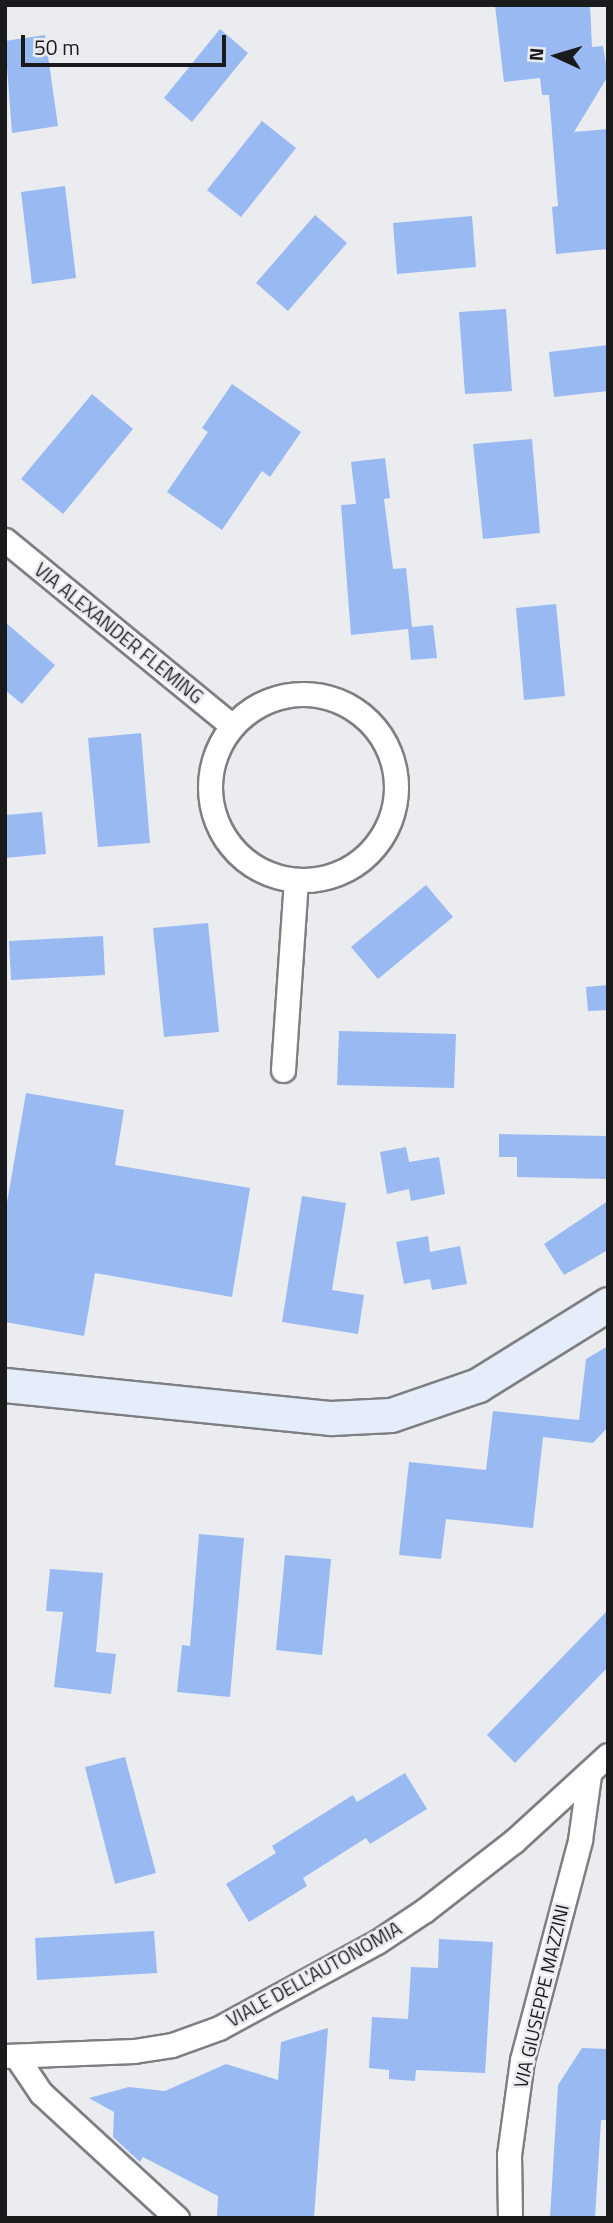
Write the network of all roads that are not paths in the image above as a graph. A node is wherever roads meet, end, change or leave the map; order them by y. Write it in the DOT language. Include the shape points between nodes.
graph roads {
  1 [pos="5,540"];
  2 [pos="232,726"];
  3 [pos="296,881"];
  4 [pos="283,1070"];
  5 [pos="608,1304"];
  6 [pos="5,1385"];
  7 [pos="608,1755"];
  8 [pos="589,1775"];
  9 [pos="11,2056"];
  10 [pos="177,2218"];
  11 [pos="510,2218"];
  1 -- 2 [label="street, VIA ALEXANDER FLEMING"];
  2 -- 3 [label="street" via="209,780 211,809 223,837 242,859 267,874"];
  2 -- 3 [label="street" via="256,706 286,695 317,695 347,705 372,724 389,751 396,782 392,814 379,842 356,865 327,878"];
  3 -- 4 [label="street"];
  5 -- 6 [label="main road" via="478,1385 391,1415 331,1418"];
  7 -- 8 [label="street, VIALE DELL'AUTONOMIA"];
  8 -- 9 [label="street, VIALE DELL'AUTONOMIA" via="514,1841 377,1942 219,2028 172,2045 134,2051"];
  8 -- 11 [label="street, VIA GIUSEPPE MAZZINI" via="580,1840 522,2060 509,2155"];
  9 -- 10 [label="street" via="41,2093"];
}
